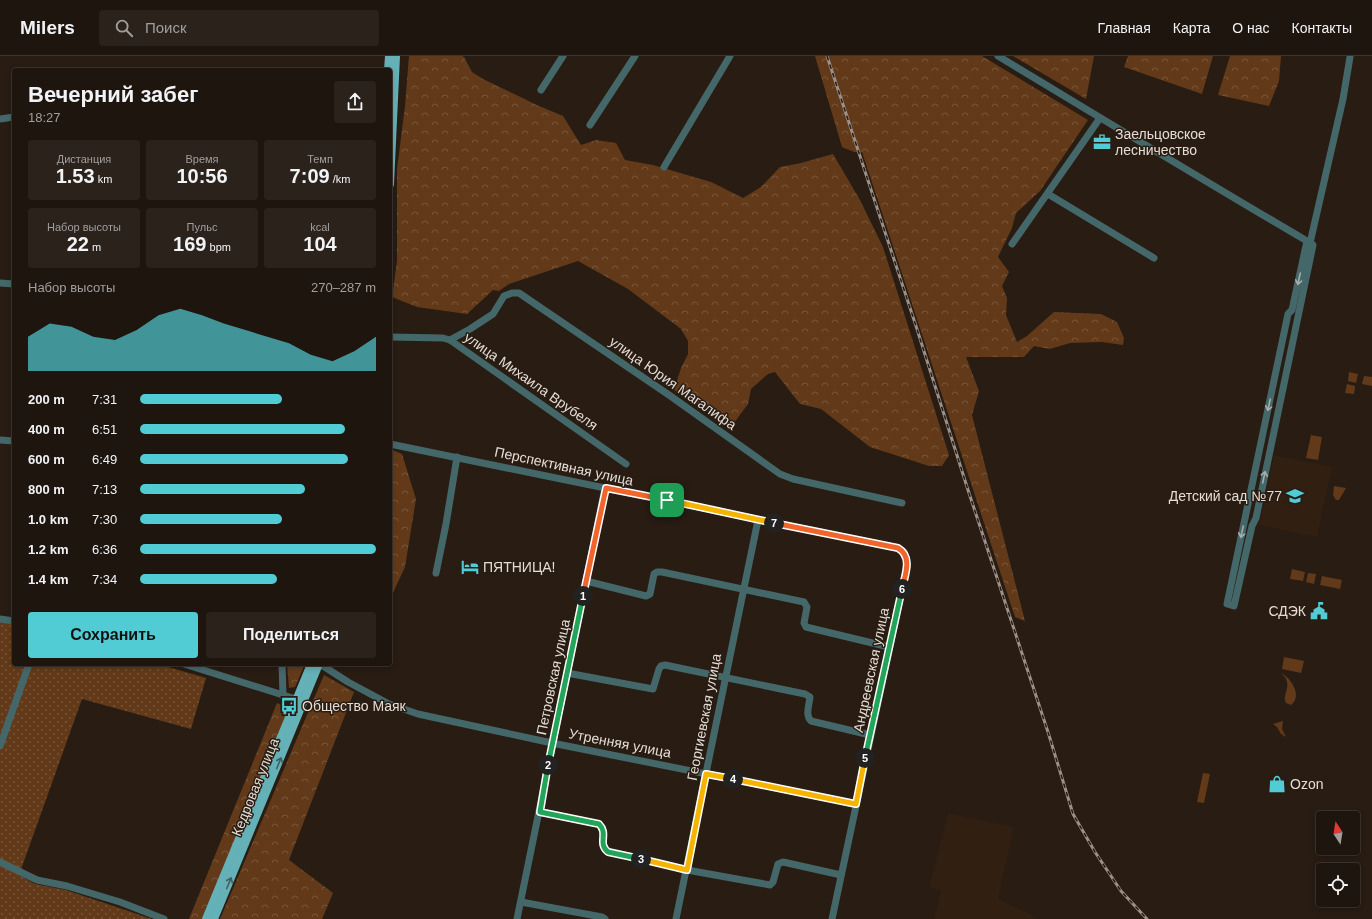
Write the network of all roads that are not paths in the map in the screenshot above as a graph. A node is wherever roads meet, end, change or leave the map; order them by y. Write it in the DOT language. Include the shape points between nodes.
graph roads {
  1 [pos="389,56"];
  2 [pos="396,56"];
  3 [pos="563,56"];
  4 [pos="635,56"];
  5 [pos="730,56"];
  6 [pos="998,56"];
  7 [pos="1350,57"];
  8 [pos="388,68"];
  9 [pos="541,90"];
  10 [pos="12,117"];
  11 [pos="1100,118"];
  12 [pos="0,119"];
  13 [pos="590,125"];
  14 [pos="392,141"];
  15 [pos="664,167"];
  16 [pos="1048,194"];
  17 [pos="1310,243"];
  18 [pos="1012,244"];
  19 [pos="1154,258"];
  20 [pos="0,283"];
  21 [pos="12,284"];
  22 [pos="392,337"];
  23 [pos="450,340"];
  24 [pos="0,440"];
  25 [pos="12,441"];
  26 [pos="392,444"];
  27 [pos="457,457"];
  28 [pos="626,464"];
  29 [pos="606,488"];
  30 [pos="902,503"];
  31 [pos="758,520"];
  32 [pos="898,548"];
  33 [pos="436,573"];
  34 [pos="586,581"];
  35 [pos="743,589"];
  36 [pos="0,619"];
  37 [pos="12,621"];
  38 [pos="889,647"];
  39 [pos="28,666"];
  40 [pos="195,666"];
  41 [pos="282,666"];
  42 [pos="310,666"];
  43 [pos="318,666"];
  44 [pos="322,666"];
  45 [pos="567,673"];
  46 [pos="725,678"];
  47 [pos="284,696"];
  48 [pos="300,700"];
  49 [pos="870,735"];
  50 [pos="552,743"];
  51 [pos="0,746"];
  52 [pos="706,774"];
  53 [pos="856,804"];
  54 [pos="540,812"];
  55 [pos="0,862"];
  56 [pos="687,870"];
  57 [pos="841,875"];
  58 [pos="521,902"];
  59 [pos="164,919"];
  60 [pos="206,919"];
  61 [pos="214,919"];
  62 [pos="517,919"];
  63 [pos="605,919"];
  64 [pos="676,919"];
  65 [pos="832,919"];
  1 -- 8 [label="main road"];
  2 -- 14 [label="main road"];
  3 -- 9 [label="street"];
  4 -- 13 [label="street"];
  5 -- 15 [label="street"];
  6 -- 11 [label="street"];
  7 -- 17 [label="street"];
  10 -- 12 [label="street"];
  11 -- 16 [label="street"];
  11 -- 17 [label="street"];
  16 -- 18 [label="street"];
  16 -- 19 [label="street"];
  17 -- 17 [label="street, one-way" via="1292,310 1288,314 1228,604 1235,605 1252,526 1256,518"];
  20 -- 21 [label="street"];
  22 -- 23 [label="street, улица Михаила Врубеля"];
  23 -- 28 [label="street, улица Михаила Врубеля"];
  23 -- 30 [label="street, улица Юрия Магалифа" via="493,314 504,296 519,293 780,474"];
  24 -- 25 [label="street"];
  26 -- 27 [label="street, Перспективная улица"];
  27 -- 29 [label="street, Перспективная улица"];
  27 -- 33 [label="street"];
  29 -- 31 [label="street, Перспективная улица"];
  29 -- 34 [label="street, Петровская улица"];
  31 -- 32 [label="street, Перспективная улица"];
  31 -- 35 [label="street, Георгиевская улица"];
  32 -- 38 [label="street, Андреевская улица" via="904,552 907,566"];
  34 -- 35 [label="street" via="646,596 650,594 654,574 662,572"];
  34 -- 45 [label="street, Петровская улица"];
  35 -- 38 [label="street" via="804,602 807,607 804,623 806,627"];
  35 -- 46 [label="street, Георгиевская улица"];
  36 -- 37 [label="street"];
  38 -- 49 [label="street, Андреевская улица"];
  39 -- 51 [label="street"];
  40 -- 47 [label="street"];
  41 -- 47 [label="street"];
  42 -- 48 [label="main road, Кедровая улица"];
  43 -- 48 [label="main road, Кедровая улица"];
  44 -- 50 [label="street, Утренняя улица" via="390,704 418,714"];
  45 -- 46 [label="street" via="650,689 655,685 659,669 665,665"];
  45 -- 50 [label="street, Петровская улица"];
  46 -- 49 [label="street" via="805,694 810,697 807,715 811,721"];
  46 -- 52 [label="street, Георгиевская улица"];
  47 -- 48 [label="street"];
  48 -- 60 [label="main road, Кедровая улица"];
  61 -- 48 [label="main road, Кедровая улица, one-way"];
  49 -- 53 [label="street, Андреевская улица"];
  50 -- 52 [label="street, Утренняя улица"];
  50 -- 54 [label="street, Петровская улица"];
  52 -- 53 [label="street, Утренняя улица"];
  52 -- 56 [label="street, Георгиевская улица"];
  53 -- 57 [label="street, Андреевская улица"];
  54 -- 56 [label="street" via="599,824 604,833 602,844 608,852"];
  54 -- 58 [label="street, Петровская улица"];
  55 -- 59 [label="street" via="37,880 120,902"];
  56 -- 57 [label="street" via="770,885 778,864 783,862"];
  56 -- 64 [label="street, Георгиевская улица"];
  57 -- 65 [label="street, Андреевская улица"];
  58 -- 62 [label="street, Петровская улица"];
  58 -- 63 [label="street"];
}
